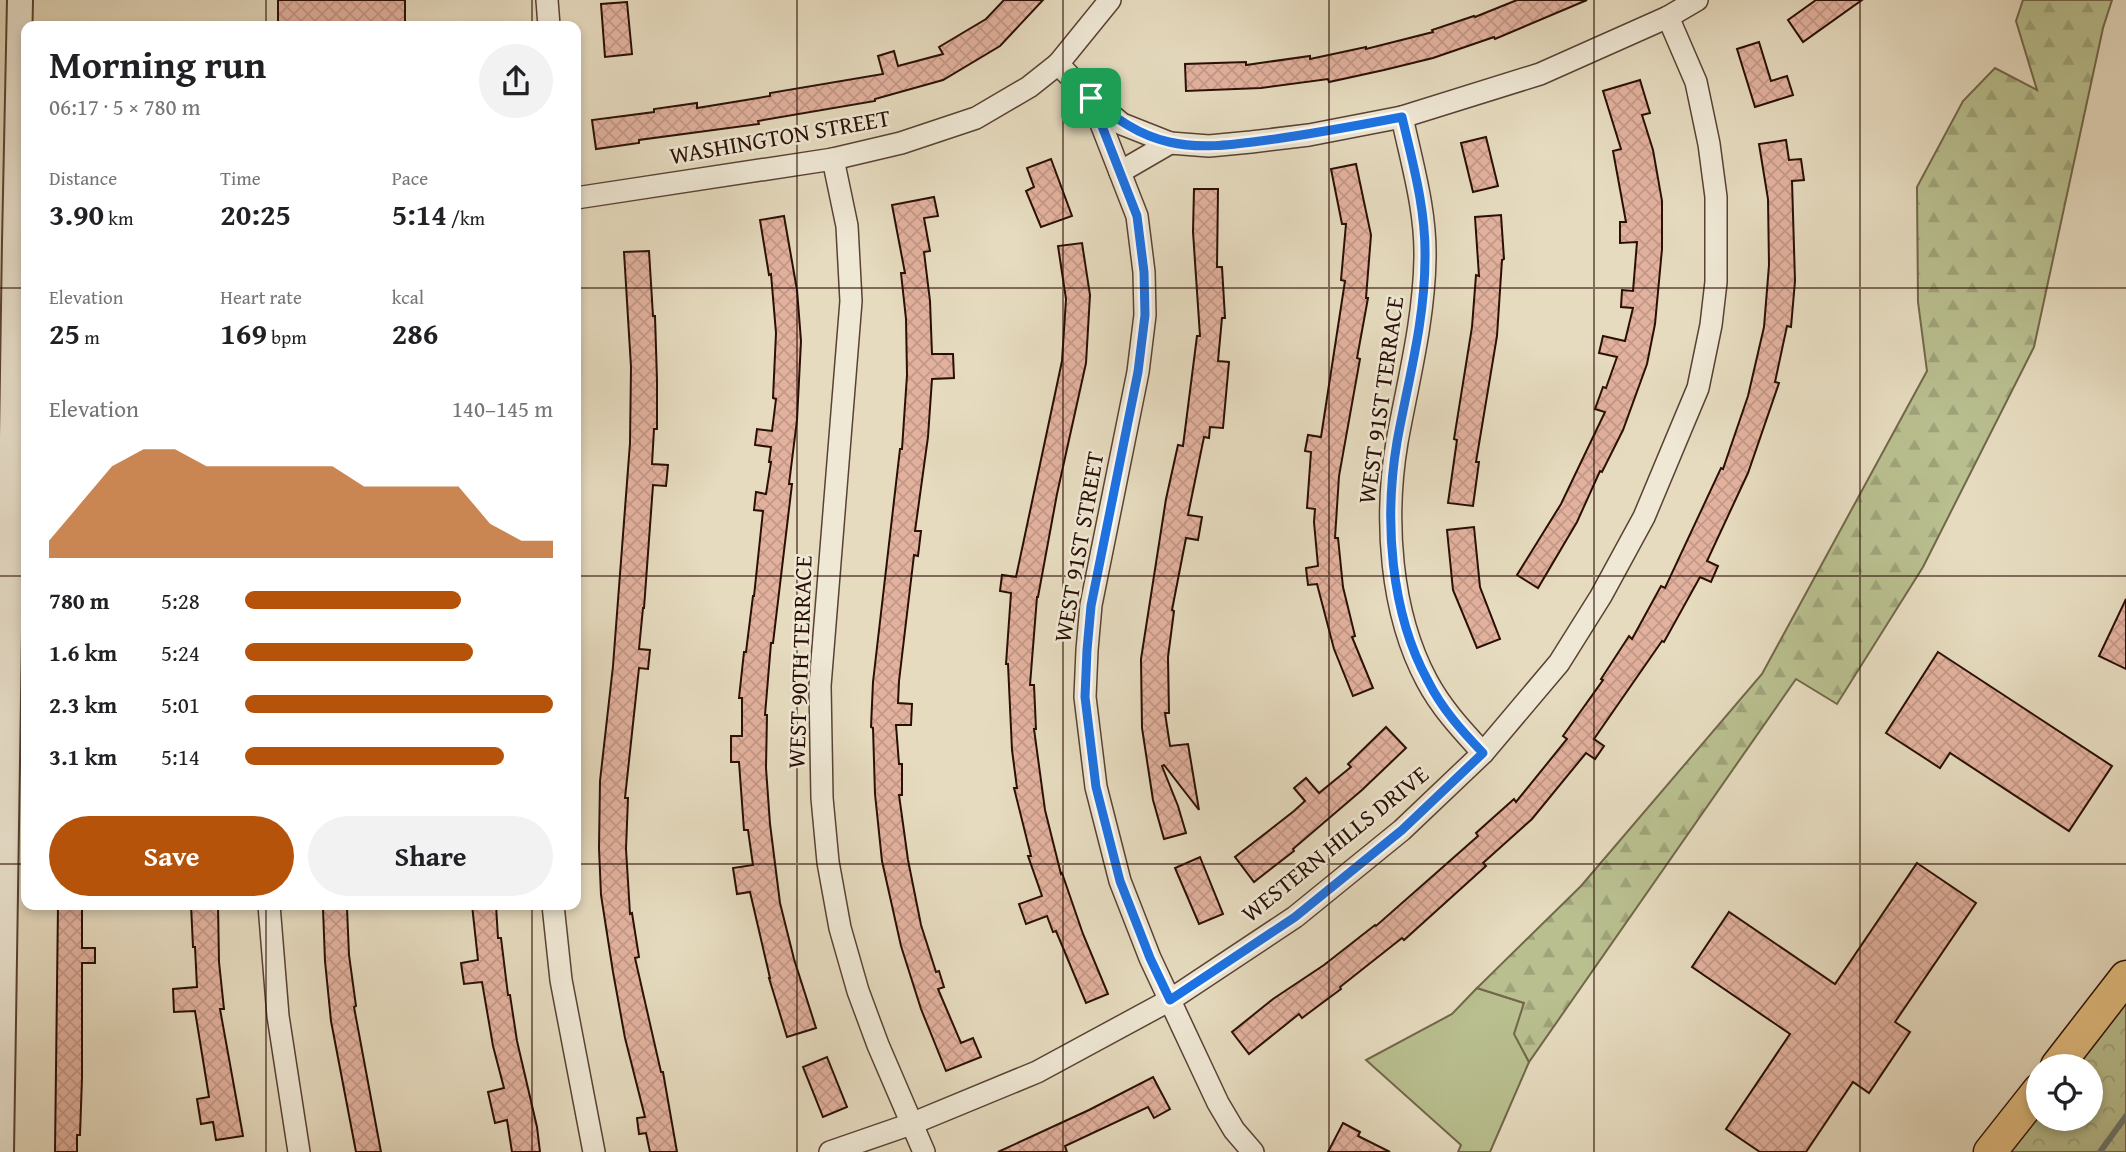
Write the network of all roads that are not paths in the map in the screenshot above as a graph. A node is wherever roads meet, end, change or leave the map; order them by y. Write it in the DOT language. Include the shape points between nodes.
graph roads {
  1 [pos="20,0"];
  2 [pos="547,0"];
  3 [pos="1110,0"];
  4 [pos="1697,0"];
  5 [pos="1668,17"];
  6 [pos="549,21"];
  7 [pos="1058,64"];
  8 [pos="1091,98"];
  9 [pos="1402,117"];
  10 [pos="1170,142"];
  11 [pos="833,159"];
  12 [pos="1120,172"];
  13 [pos="581,197"];
  14 [pos="21,230"];
  15 [pos="1483,753"];
  16 [pos="269,910"];
  17 [pos="554,910"];
  18 [pos="2,962"];
  19 [pos="2126,977"];
  20 [pos="1170,1000"];
  21 [pos="2066,1054"];
  22 [pos="2026,1106"];
  23 [pos="911,1124"];
  24 [pos="1,1152"];
  25 [pos="299,1152"];
  26 [pos="594,1152"];
  27 [pos="830,1152"];
  28 [pos="924,1152"];
  29 [pos="1253,1152"];
  30 [pos="1990,1152"];
  1 -- 14 [label="street"];
  2 -- 6 [label="street"];
  3 -- 7 [label="street"];
  4 -- 5 [label="street"];
  5 -- 9 [label="street" via="1540,74"];
  5 -- 15 [label="street, WESTERN HILLS DRIVE" via="1696,82 1716,197 1716,282 1698,388 1644,517 1601,596 1559,663"];
  7 -- 8 [label="street, WEST 91ST STREET"];
  7 -- 11 [label="street, WASHINGTON STREET" via="976,118"];
  8 -- 10 [label="street" via="1122,124"];
  8 -- 12 [label="street, WEST 91ST STREET"];
  9 -- 10 [label="street" via="1251,142 1209,146"];
  9 -- 15 [label="street, WEST 91ST TERRACE" via="1423,215 1425,259 1420,327 1392,487 1395,580 1406,629 1427,681 1452,721"];
  10 -- 12 [label="street"];
  11 -- 13 [label="street, WASHINGTON STREET"];
  11 -- 23 [label="street, WEST 90TH TERRACE" via="847,226 851,301 821,686 822,798 840,928 858,991"];
  12 -- 20 [label="street, WEST 91ST STREET" via="1137,216 1145,315 1138,372 1091,606 1085,697 1096,787 1120,881"];
  14 -- 18 [label="street"];
  15 -- 20 [label="street, WESTERN HILLS DRIVE" via="1402,830 1295,917"];
  16 -- 25 [label="street" via="278,1016"];
  17 -- 26 [label="street" via="561,980"];
  18 -- 24 [label="street"];
  19 -- 21 [label="main road"];
  20 -- 23 [label="street, WESTERN HILLS DRIVE" via="1037,1072"];
  20 -- 29 [label="street, WEST 91ST STREET" via="1218,1102"];
  22 -- 30 [label="main road"];
  23 -- 27 [label="street, WESTERN HILLS DRIVE"];
  23 -- 28 [label="street, WEST 90TH TERRACE"];
}
